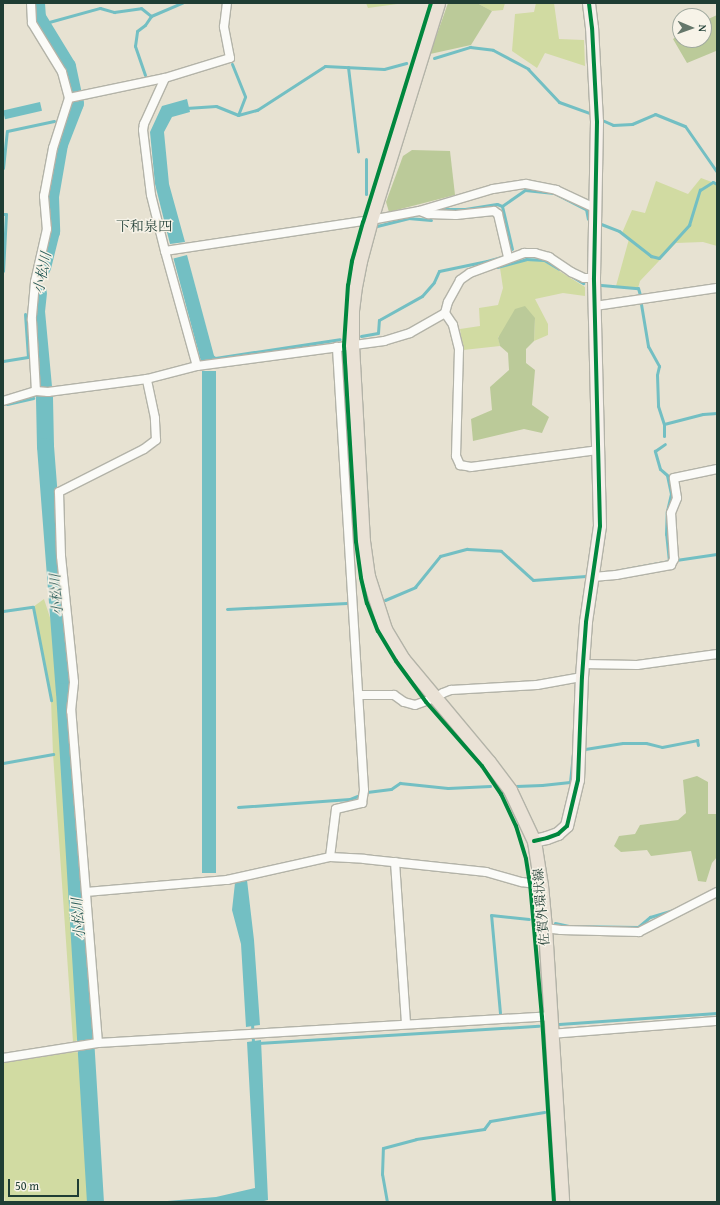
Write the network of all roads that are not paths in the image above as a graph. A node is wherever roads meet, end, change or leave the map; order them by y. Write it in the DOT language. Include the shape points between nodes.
graph roads {
  1 [pos="31,3"];
  2 [pos="227,3"];
  3 [pos="438,3"];
  4 [pos="589,3"];
  5 [pos="165,78"];
  6 [pos="69,98"];
  7 [pos="595,208"];
  8 [pos="419,211"];
  9 [pos="371,220"];
  10 [pos="165,251"];
  11 [pos="508,258"];
  12 [pos="594,278"];
  13 [pos="717,288"];
  14 [pos="595,306"];
  15 [pos="445,313"];
  16 [pos="352,345"];
  17 [pos="337,347"];
  18 [pos="205,365"];
  19 [pos="146,379"];
  20 [pos="36,391"];
  21 [pos="3,401"];
  22 [pos="599,450"];
  23 [pos="717,469"];
  24 [pos="593,577"];
  25 [pos="717,654"];
  26 [pos="583,664"];
  27 [pos="582,677"];
  28 [pos="359,695"];
  29 [pos="434,698"];
  30 [pos="534,841"];
  31 [pos="330,857"];
  32 [pos="395,862"];
  33 [pos="541,885"];
  34 [pos="86,892"];
  35 [pos="717,892"];
  36 [pos="545,928"];
  37 [pos="549,1016"];
  38 [pos="717,1021"];
  39 [pos="406,1024"];
  40 [pos="551,1034"];
  41 [pos="98,1043"];
  42 [pos="3,1058"];
  43 [pos="562,1202"];
  1 -- 6 [label="street" via="32,23 62,72"];
  2 -- 5 [label="street" via="224,28 230,58"];
  3 -- 9 [label="main road, 佐賀外環状線"];
  4 -- 7 [label="street" via="597,122"];
  5 -- 6 [label="street"];
  5 -- 10 [label="street" via="143,130 151,195"];
  6 -- 20 [label="street" via="53,148 44,196 47,229 35,282 32,320"];
  7 -- 8 [label="street" via="556,190 526,184 493,189"];
  7 -- 12 [label="street"];
  8 -- 9 [label="street"];
  8 -- 11 [label="street" via="428,214 456,215 494,211 498,214"];
  9 -- 10 [label="street"];
  9 -- 16 [label="main road, 佐賀外環状線" via="355,286"];
  10 -- 18 [label="street"];
  11 -- 12 [label="street" via="536,252 584,278"];
  11 -- 15 [label="street" via="470,273 460,280"];
  12 -- 14 [label="street"];
  13 -- 14 [label="street"];
  14 -- 22 [label="street"];
  15 -- 16 [label="street" via="410,333 384,341"];
  15 -- 22 [label="street" via="453,326 459,349 456,456 460,465 471,467"];
  16 -- 17 [label="street"];
  16 -- 29 [label="main road, 佐賀外環状線" via="363,541 368,576 385,629 403,659"];
  17 -- 18 [label="street"];
  17 -- 28 [label="street"];
  18 -- 19 [label="street"];
  19 -- 20 [label="street" via="48,392"];
  19 -- 34 [label="street" via="156,440 144,449 59,492 61,556 74,682 71,711"];
  20 -- 21 [label="street"];
  22 -- 24 [label="street" via="600,526"];
  23 -- 24 [label="street" via="674,478 677,498 671,513 674,559 671,565"];
  24 -- 26 [label="street"];
  25 -- 26 [label="street" via="638,665"];
  26 -- 27 [label="street"];
  27 -- 29 [label="street" via="537,685 451,690"];
  27 -- 30 [label="street" via="578,780 567,826 558,834"];
  28 -- 29 [label="street" via="394,695 404,702 416,704"];
  28 -- 31 [label="street" via="364,794 362,802 336,809"];
  29 -- 30 [label="main road, 佐賀外環状線" via="510,790"];
  30 -- 33 [label="main road, 佐賀外環状線"];
  31 -- 32 [label="street"];
  31 -- 34 [label="street" via="239,877 186,885"];
  32 -- 33 [label="street" via="486,872"];
  32 -- 39 [label="street"];
  33 -- 36 [label="main road, 佐賀外環状線"];
  34 -- 41 [label="street"];
  35 -- 36 [label="street" via="639,932"];
  36 -- 37 [label="main road, 佐賀外環状線"];
  37 -- 39 [label="street"];
  37 -- 40 [label="main road, 佐賀外環状線"];
  38 -- 40 [label="street"];
  39 -- 41 [label="street"];
  40 -- 43 [label="main road, 佐賀外環状線"];
  41 -- 42 [label="street"];
}
